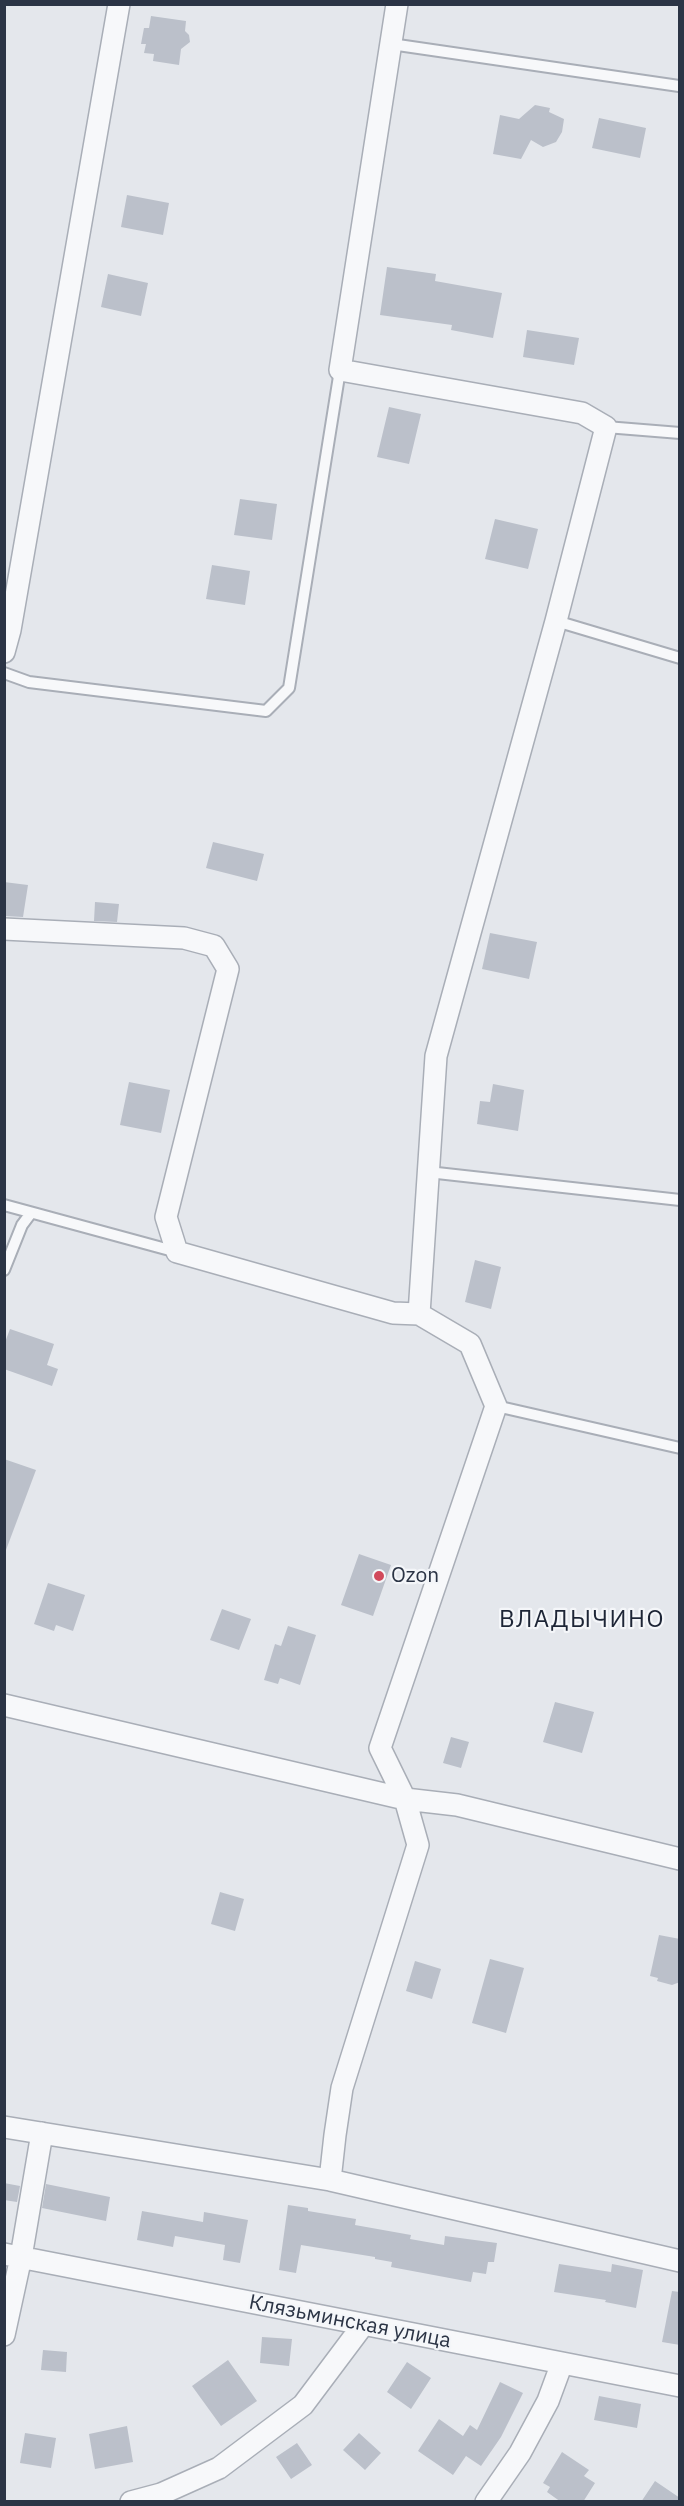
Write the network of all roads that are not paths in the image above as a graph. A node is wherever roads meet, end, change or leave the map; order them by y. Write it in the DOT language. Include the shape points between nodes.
graph roads {
  1 [pos="119,4"];
  2 [pos="397,4"];
  3 [pos="391,44"];
  4 [pos="679,86"];
  5 [pos="340,370"];
  6 [pos="606,427"];
  7 [pos="680,433"];
  8 [pos="556,621"];
  9 [pos="4,652"];
  10 [pos="680,658"];
  11 [pos="4,673"];
  12 [pos="4,929"];
  13 [pos="428,1172"];
  14 [pos="680,1200"];
  15 [pos="4,1205"];
  16 [pos="31,1213"];
  17 [pos="177,1252"];
  18 [pos="4,1270"];
  19 [pos="419,1314"];
  20 [pos="496,1406"];
  21 [pos="680,1448"];
  22 [pos="4,1705"];
  23 [pos="405,1799"];
  24 [pos="680,1859"];
  25 [pos="4,2127"];
  26 [pos="42,2133"];
  27 [pos="330,2180"];
  28 [pos="13,2255"];
  29 [pos="680,2261"];
  30 [pos="363,2325"];
  31 [pos="4,2335"];
  32 [pos="562,2363"];
  33 [pos="680,2386"];
  34 [pos="131,2502"];
  35 [pos="486,2502"];
  1 -- 9 [label="street"];
  2 -- 3 [label="street"];
  3 -- 4 [label="lane"];
  3 -- 5 [label="street"];
  5 -- 6 [label="street" via="582,413"];
  5 -- 11 [label="lane" via="289,688 266,711 29,682"];
  6 -- 7 [label="lane"];
  6 -- 8 [label="street"];
  8 -- 10 [label="lane"];
  8 -- 13 [label="street" via="436,1056"];
  12 -- 17 [label="street" via="184,938 214,946 228,969 166,1217"];
  13 -- 14 [label="lane"];
  13 -- 19 [label="street"];
  15 -- 16 [label="lane"];
  16 -- 17 [label="lane"];
  16 -- 18 [label="lane"];
  17 -- 19 [label="street" via="393,1313"];
  19 -- 20 [label="street" via="470,1344"];
  20 -- 21 [label="lane"];
  20 -- 23 [label="street" via="380,1748"];
  22 -- 23 [label="street"];
  23 -- 24 [label="street" via="457,1805"];
  23 -- 27 [label="street" via="418,1845 342,2088"];
  25 -- 26 [label="street"];
  26 -- 27 [label="street"];
  26 -- 28 [label="street"];
  27 -- 29 [label="street"];
  28 -- 30 [label="street, Клязьминская улица"];
  28 -- 31 [label="street"];
  30 -- 32 [label="street, Клязьминская улица"];
  30 -- 34 [label="street" via="303,2405 219,2468"];
  32 -- 33 [label="street, Клязьминская улица"];
  32 -- 35 [label="street" via="548,2401 520,2453"];
}
